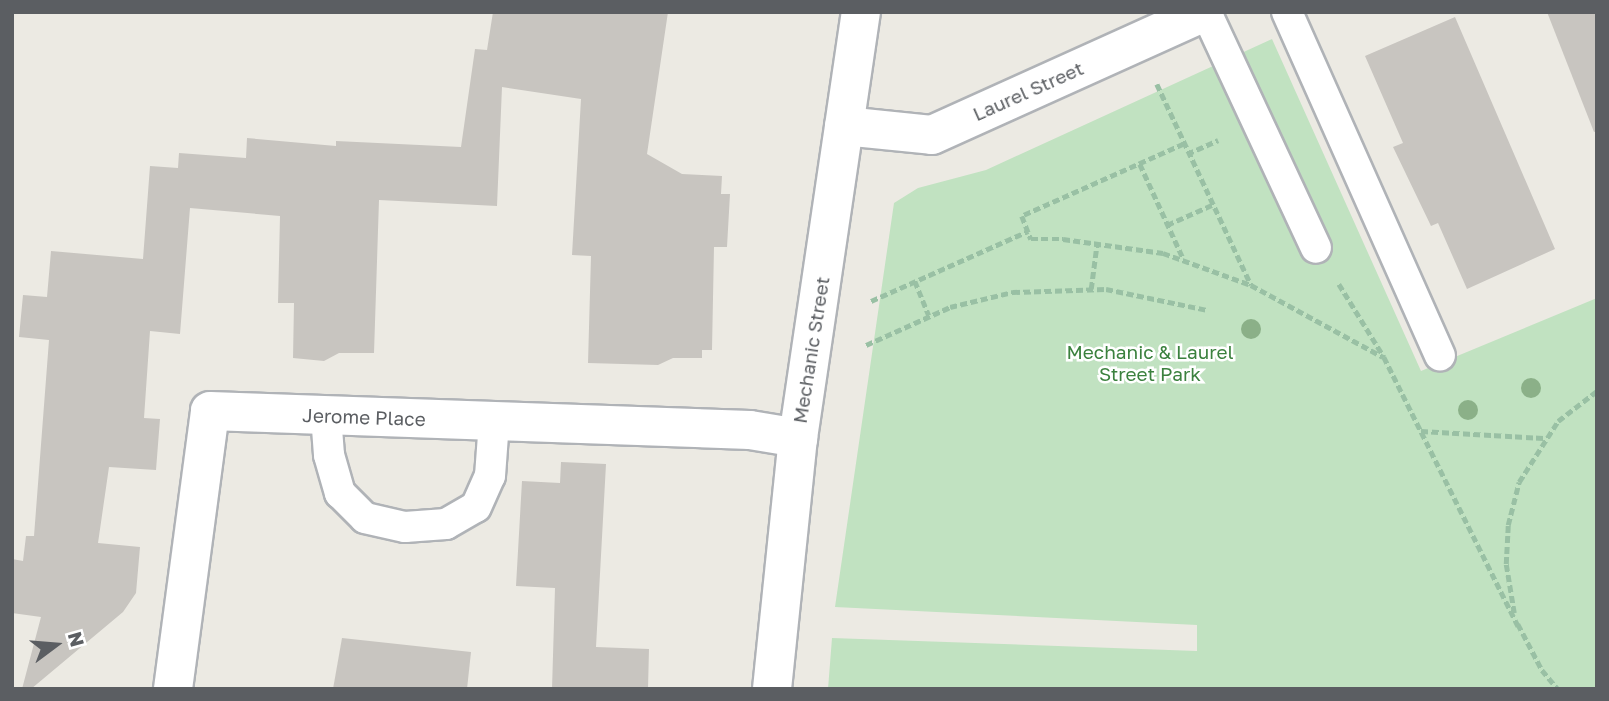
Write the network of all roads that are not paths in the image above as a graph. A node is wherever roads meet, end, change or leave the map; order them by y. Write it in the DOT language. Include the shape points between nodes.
graph roads {
  1 [pos="861,12"];
  2 [pos="1205,12"];
  3 [pos="1287,12"];
  4 [pos="845,126"];
  5 [pos="1316,248"];
  6 [pos="1440,355"];
  7 [pos="326,415"];
  8 [pos="494,421"];
  9 [pos="798,438"];
  10 [pos="173,689"];
  11 [pos="772,689"];
  1 -- 4 [label="street, Mechanic Street"];
  2 -- 4 [label="street, Laurel Street" via="932,135"];
  2 -- 5 [label="lane"];
  3 -- 6 [label="lane"];
  4 -- 9 [label="street, Mechanic Street"];
  7 -- 8 [label="street, Jerome Place"];
  7 -- 8 [label="lane" via="329,455 340,494 365,518 405,527 446,524 476,507 490,477"];
  7 -- 10 [label="street, Jerome Place" via="210,411"];
  8 -- 9 [label="street, Jerome Place" via="750,430"];
  9 -- 11 [label="street, Mechanic Street"];
}
